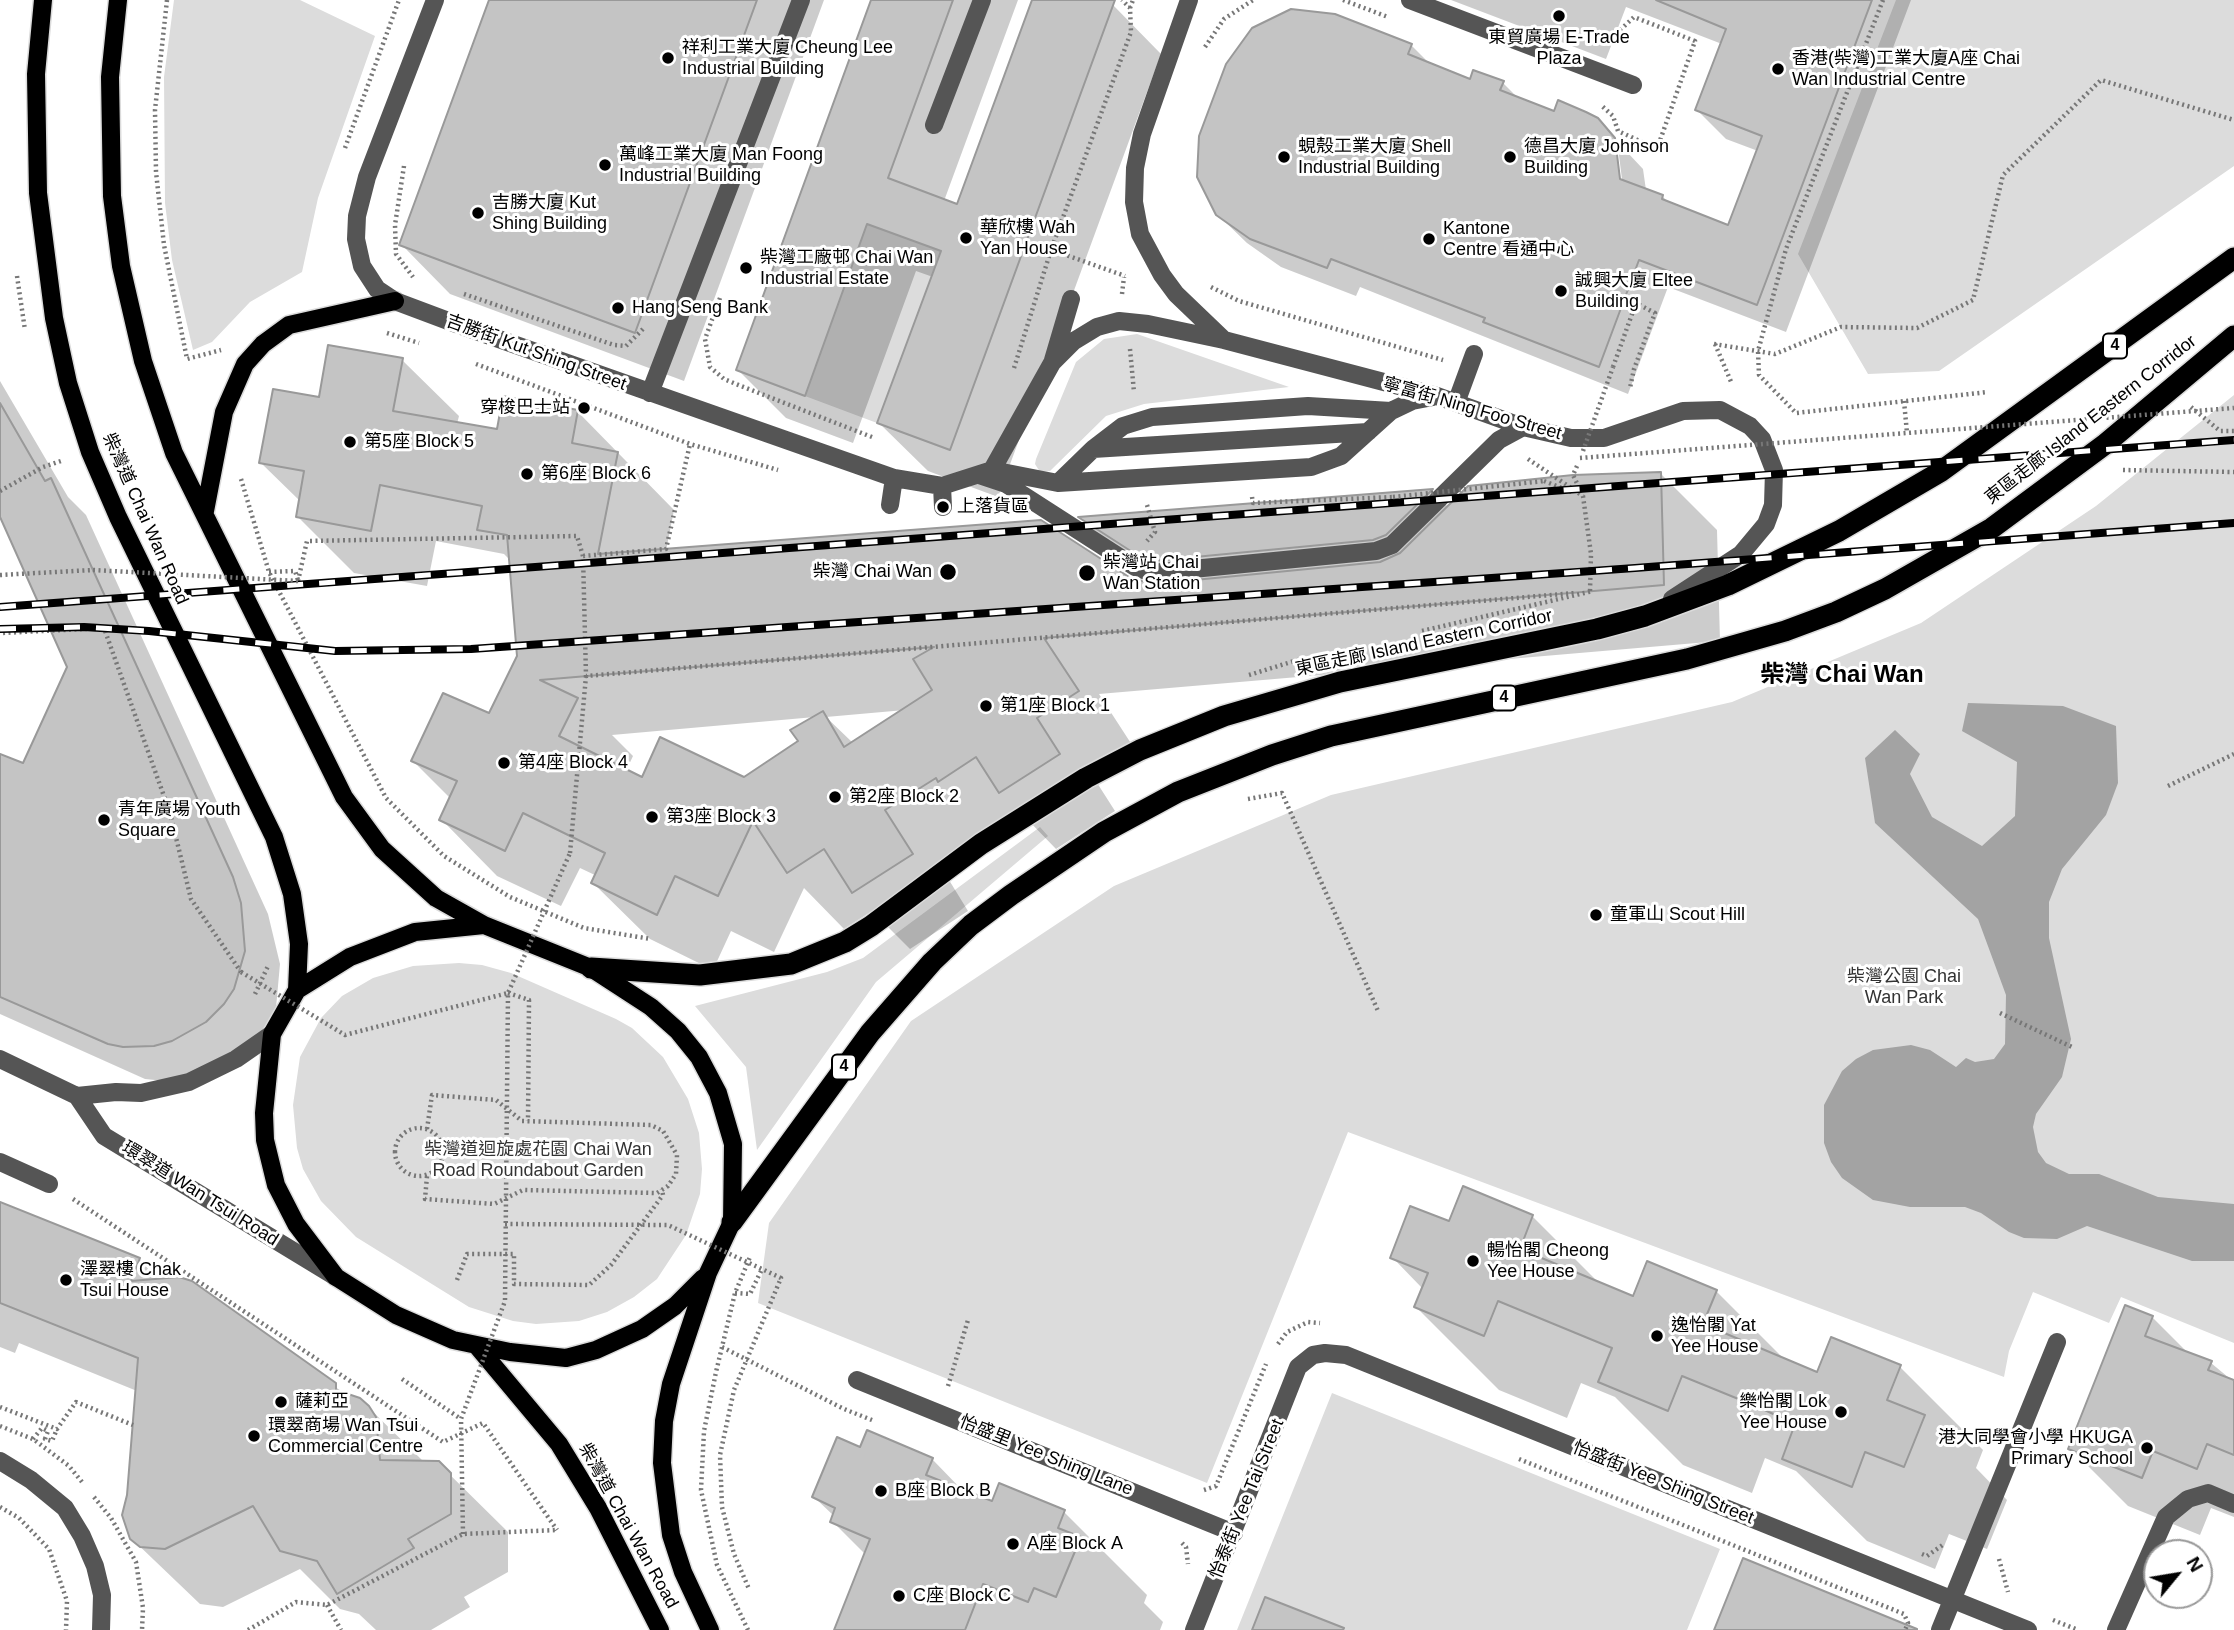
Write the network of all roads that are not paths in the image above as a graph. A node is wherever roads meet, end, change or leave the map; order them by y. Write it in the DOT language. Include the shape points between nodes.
graph roads {
  1 [pos="43,0"];
  2 [pos="118,0"];
  3 [pos="435,0"];
  4 [pos="801,0"];
  5 [pos="982,0"];
  6 [pos="1188,0"];
  7 [pos="1410,0"];
  8 [pos="1633,85"];
  9 [pos="934,125"];
  10 [pos="2234,258"];
  11 [pos="1071,299"];
  12 [pos="395,301"];
  13 [pos="2234,335"];
  14 [pos="1224,340"];
  15 [pos="1474,354"];
  16 [pos="1052,363"];
  17 [pos="650,393"];
  18 [pos="1437,396"];
  19 [pos="1456,403"];
  20 [pos="1391,411"];
  21 [pos="1523,427"];
  22 [pos="1367,432"];
  23 [pos="1093,449"];
  24 [pos="985,472"];
  25 [pos="894,478"];
  26 [pos="1058,483"];
  27 [pos="942,486"];
  28 [pos="890,505"];
  29 [pos="943,506"];
  30 [pos="205,511"];
  31 [pos="1645,616"];
  32 [pos="484,925"];
  33 [pos="591,968"];
  34 [pos="297,990"];
  35 [pos="272,1034"];
  36 [pos="0,1059"];
  37 [pos="77,1096"];
  38 [pos="0,1161"];
  39 [pos="49,1184"];
  40 [pos="732,1222"];
  41 [pos="708,1273"];
  42 [pos="336,1277"];
  43 [pos="2057,1342"];
  44 [pos="477,1346"];
  45 [pos="1298,1367"];
  46 [pos="857,1380"];
  47 [pos="0,1461"];
  48 [pos="2234,1504"];
  49 [pos="1234,1533"];
  50 [pos="1953,1600"];
  51 [pos="101,1630"];
  52 [pos="660,1630"];
  53 [pos="710,1630"];
  54 [pos="1194,1630"];
  55 [pos="1940,1630"];
  56 [pos="2028,1630"];
  57 [pos="2116,1630"];
  1 -- 34 [label="main road, 柴灣道 Chai Wan Road" via="36,74 38,193 54,318 68,383 90,452 118,517 274,837 292,894 299,944"];
  2 -- 30 [label="main road, 柴灣道 Chai Wan Road" via="108,134 121,266 156,408"];
  3 -- 12 [label="street, 吉勝街 Kut Shing Street" via="367,177 357,216 362,266 377,289"];
  4 -- 17 [label="street"];
  5 -- 9 [label="street"];
  6 -- 14 [label="street" via="1153,97 1135,167 1135,202 1140,234 1176,294"];
  7 -- 8 [label="street"];
  10 -- 31 [label="highway, 東區走廊 Island Eastern Corridor / 4" via="1940,472 1776,564"];
  11 -- 16 [label="street"];
  12 -- 17 [label="street, 吉勝街 Kut Shing Street"];
  12 -- 30 [label="main road" via="289,325 263,344 245,364 224,412"];
  13 -- 40 [label="highway, 東區走廊 Island Eastern Corridor / 4" via="2104,445 1992,528 1848,606 1739,646 1331,736 1210,778 1104,832 971,925 932,962 856,1051"];
  14 -- 16 [label="street, 寧富街 Ning Foo Street" via="1119,321 1074,341"];
  14 -- 18 [label="street, 寧富街 Ning Foo Street"];
  15 -- 19 [label="street"];
  16 -- 24 [label="street"];
  17 -- 25 [label="street, 吉勝街 Kut Shing Street"];
  18 -- 19 [label="street, 寧富街 Ning Foo Street"];
  18 -- 20 [label="street"];
  19 -- 21 [label="street, 寧富街 Ning Foo Street"];
  20 -- 22 [label="street"];
  20 -- 23 [label="street" via="1308,406 1152,417 1123,426"];
  21 -- 24 [label="street" via="1499,440 1392,545 1376,551 1152,573 1135,567"];
  21 -- 31 [label="street, 寧富街 Ning Foo Street" via="1570,438 1604,438 1703,408 1735,415 1762,439 1772,462 1775,489 1766,524 1755,541 1722,568"];
  22 -- 23 [label="street"];
  22 -- 26 [label="street" via="1341,456 1311,467"];
  23 -- 26 [label="street"];
  24 -- 26 [label="street"];
  24 -- 27 [label="street, 吉勝街 Kut Shing Street"];
  25 -- 27 [label="street, 吉勝街 Kut Shing Street"];
  25 -- 28 [label="street"];
  27 -- 29 [label="street"];
  30 -- 32 [label="main road, 柴灣道 Chai Wan Road" via="344,797 382,849 436,898"];
  31 -- 33 [label="highway, 東區走廊 Island Eastern Corridor / 4" via="1279,698 1140,750 981,844 845,942 791,964 699,975"];
  32 -- 33 [label="main road, 柴灣道 Chai Wan Road"];
  32 -- 34 [label="main road, 柴灣道 Chai Wan Road" via="415,932 350,957"];
  33 -- 40 [label="main road, 柴灣道 Chai Wan Road" via="651,1007 699,1057 718,1093 733,1144"];
  34 -- 35 [label="main road, 柴灣道 Chai Wan Road"];
  35 -- 37 [label="street" via="236,1059 189,1082 141,1093"];
  35 -- 42 [label="main road, 柴灣道 Chai Wan Road" via="264,1113 269,1162 290,1213"];
  36 -- 37 [label="street"];
  37 -- 42 [label="street, 環翠道 Wan Tsui Road" via="104,1136"];
  38 -- 39 [label="street"];
  40 -- 41 [label="main road, 柴灣道 Chai Wan Road"];
  41 -- 44 [label="main road, 柴灣道 Chai Wan Road" via="675,1306 642,1329 596,1350 566,1358"];
  41 -- 53 [label="main road, 柴灣道 Chai Wan Road" via="671,1384 662,1463 671,1535"];
  42 -- 44 [label="main road, 柴灣道 Chai Wan Road" via="396,1315"];
  43 -- 50 [label="street"];
  44 -- 52 [label="main road, 柴灣道 Chai Wan Road" via="559,1444 598,1508"];
  45 -- 49 [label="street, 怡泰街 Yee Tai Street"];
  45 -- 50 [label="street, 怡盛街 Yee Shing Street" via="1313,1355 1346,1355"];
  46 -- 49 [label="street, 怡盛里 Yee Shing Lane"];
  47 -- 51 [label="street" via="65,1508 82,1536 102,1595"];
  48 -- 57 [label="street" via="2208,1493 2188,1499 2166,1517"];
  49 -- 54 [label="street, 怡泰街 Yee Tai Street"];
  50 -- 55 [label="street"];
  50 -- 56 [label="street, 怡盛街 Yee Shing Street"];
}
